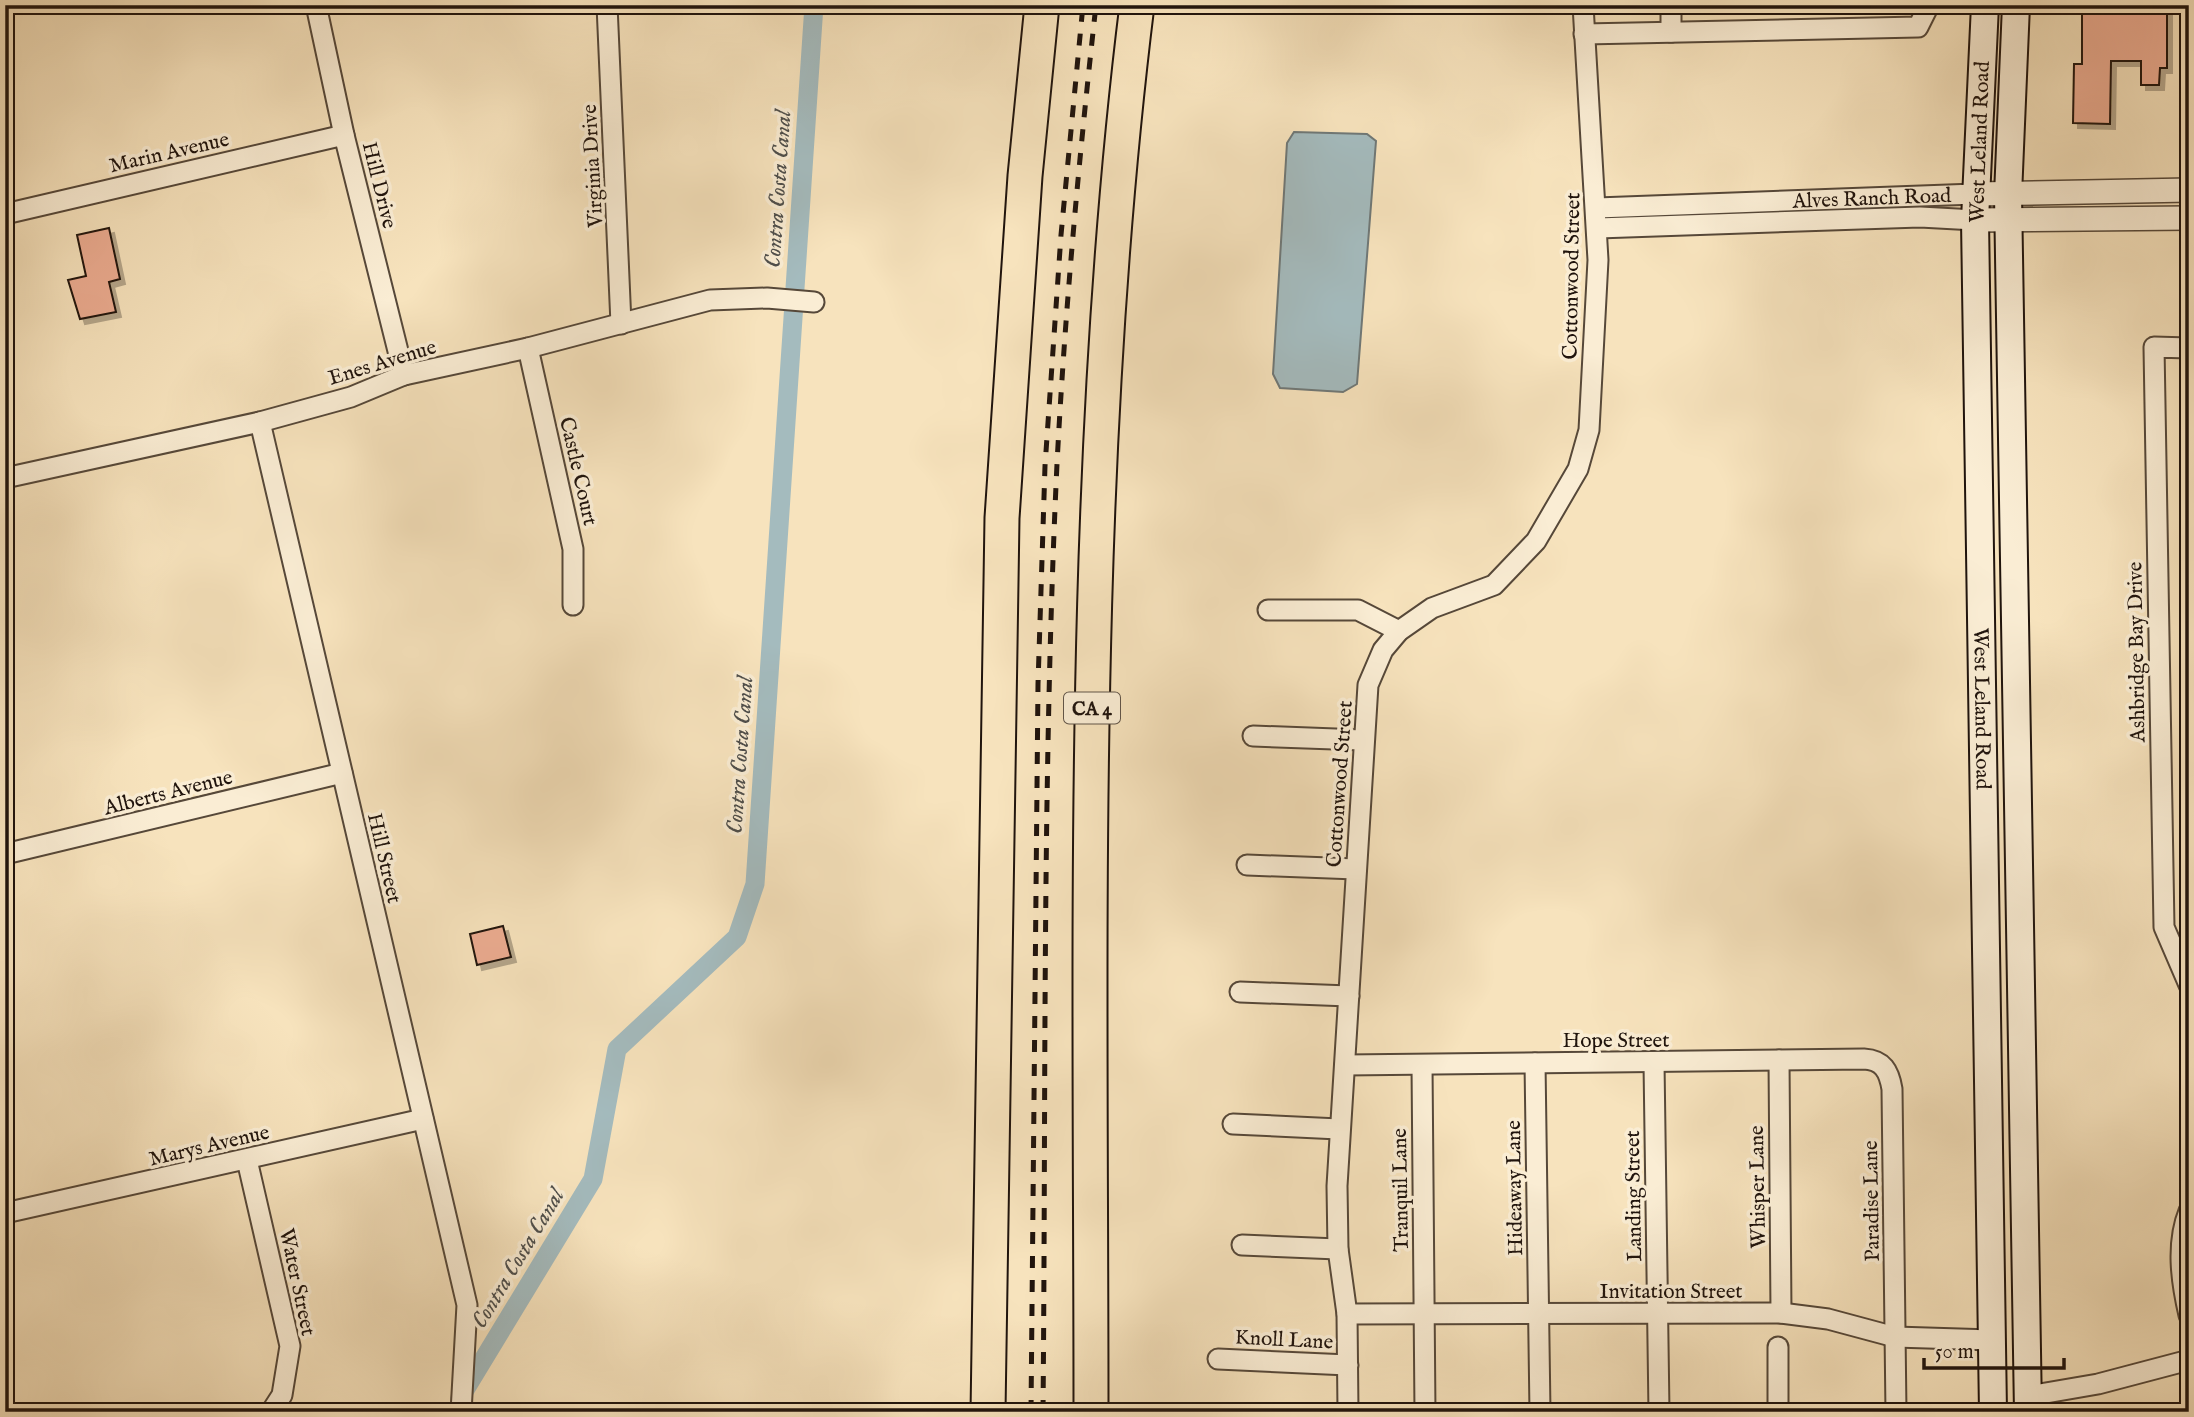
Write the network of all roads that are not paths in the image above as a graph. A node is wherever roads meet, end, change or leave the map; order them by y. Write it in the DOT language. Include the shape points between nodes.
graph roads {
  1 [pos="316,5"];
  2 [pos="607,5"];
  3 [pos="1042,5"];
  4 [pos="1137,5"];
  5 [pos="1583,5"];
  6 [pos="1671,5"];
  7 [pos="1929,5"];
  8 [pos="1984,5"];
  9 [pos="2016,5"];
  10 [pos="1671,32"];
  11 [pos="1584,34"];
  12 [pos="344,135"];
  13 [pos="2189,190"];
  14 [pos="1975,194"];
  15 [pos="2008,195"];
  16 [pos="1597,208"];
  17 [pos="5,214"];
  18 [pos="2189,218"];
  19 [pos="1975,220"];
  20 [pos="2009,222"];
  21 [pos="1598,228"];
  22 [pos="814,302"];
  23 [pos="621,324"];
  24 [pos="528,348"];
  25 [pos="2189,348"];
  26 [pos="404,375"];
  27 [pos="260,422"];
  28 [pos="5,478"];
  29 [pos="573,605"];
  30 [pos="1268,610"];
  31 [pos="1399,631"];
  32 [pos="1253,736"];
  33 [pos="1362,740"];
  34 [pos="342,773"];
  35 [pos="5,855"];
  36 [pos="1247,865"];
  37 [pos="1356,869"];
  38 [pos="2189,985"];
  39 [pos="1240,992"];
  40 [pos="1349,996"];
  41 [pos="1779,1060"];
  42 [pos="1535,1063"];
  43 [pos="1654,1063"];
  44 [pos="1345,1065"];
  45 [pos="1422,1065"];
  46 [pos="1884,1066"];
  47 [pos="423,1119"];
  48 [pos="1233,1124"];
  49 [pos="1339,1129"];
  50 [pos="247,1160"];
  51 [pos="2024,1184"];
  52 [pos="2189,1210"];
  53 [pos="5,1213"];
  54 [pos="1242,1245"];
  55 [pos="1338,1249"];
  56 [pos="1539,1313"];
  57 [pos="1781,1313"];
  58 [pos="1347,1314"];
  59 [pos="1424,1314"];
  60 [pos="1658,1314"];
  61 [pos="2189,1314"];
  62 [pos="1895,1337"];
  63 [pos="1992,1340"];
  64 [pos="1778,1347"];
  65 [pos="1218,1359"];
  66 [pos="2189,1360"];
  67 [pos="1348,1365"];
  68 [pos="2022,1406"];
  69 [pos="271,1412"];
  70 [pos="461,1412"];
  71 [pos="988,1412"];
  72 [pos="1091,1412"];
  73 [pos="1348,1412"];
  74 [pos="1425,1412"];
  75 [pos="1540,1412"];
  76 [pos="1659,1412"];
  77 [pos="1778,1412"];
  78 [pos="1896,1412"];
  79 [pos="1993,1412"];
  1 -- 12 [label="street, Hill Drive"];
  2 -- 23 [label="street, Virginia Drive"];
  3 -- 71 [label="highway" via="1018,255 1002,517"];
  4 -- 72 [label="highway, CA 4" via="1103,362 1095,528"];
  5 -- 11 [label="street, Cottonwood Street"];
  6 -- 10 [label="street"];
  7 -- 10 [label="street" via="1918,27"];
  8 -- 14 [label="main road, West Leland Road"];
  9 -- 15 [label="main road, West Leland Road"];
  10 -- 11 [label="street"];
  11 -- 16 [label="street, Cottonwood Street"];
  12 -- 17 [label="street, Marin Avenue"];
  12 -- 26 [label="street, Hill Drive"];
  13 -- 15 [label="street, Alves Ranch Road"];
  14 -- 15 [label="street, Alves Ranch Road"];
  14 -- 16 [label="street, Alves Ranch Road"];
  14 -- 19 [label="main road, West Leland Road"];
  15 -- 20 [label="main road, West Leland Road"];
  16 -- 21 [label="street, Cottonwood Street"];
  18 -- 20 [label="street, Alves Ranch Road"];
  19 -- 20 [label="street, Alves Ranch Road"];
  19 -- 21 [label="street, Alves Ranch Road"];
  19 -- 63 [label="main road, West Leland Road"];
  20 -- 51 [label="main road, West Leland Road"];
  21 -- 31 [label="street, Cottonwood Street" via="1589,430 1578,469 1536,541 1493,585 1432,608"];
  22 -- 23 [label="street, Enes Avenue" via="710,300"];
  23 -- 24 [label="street, Enes Avenue"];
  24 -- 26 [label="street, Enes Avenue"];
  24 -- 29 [label="street, Castle Court" via="573,549"];
  25 -- 38 [label="street, Ashbridge Bay Drive" via="2154,347 2164,927"];
  26 -- 27 [label="street, Enes Avenue" via="351,397"];
  27 -- 28 [label="street, Enes Avenue"];
  27 -- 34 [label="street, Hill Street"];
  30 -- 31 [label="street" via="1357,610"];
  31 -- 33 [label="street, Cottonwood Street" via="1383,650 1368,685"];
  32 -- 33 [label="street"];
  33 -- 37 [label="street, Cottonwood Street"];
  34 -- 35 [label="street, Alberts Avenue"];
  34 -- 47 [label="street, Hill Street"];
  36 -- 37 [label="street"];
  37 -- 40 [label="street, Cottonwood Street"];
  39 -- 40 [label="street"];
  40 -- 44 [label="street, Cottonwood Street"];
  41 -- 43 [label="street, Hope Street"];
  41 -- 46 [label="street, Hope Street" via="1864,1059"];
  41 -- 57 [label="street, Whisper Lane"];
  42 -- 43 [label="street, Hope Street"];
  42 -- 45 [label="street, Hope Street"];
  42 -- 56 [label="street, Hideaway Lane"];
  43 -- 60 [label="street, Landing Street"];
  44 -- 45 [label="street, Hope Street"];
  44 -- 49 [label="street, Cottonwood Street"];
  45 -- 59 [label="street, Tranquil Lane"];
  46 -- 62 [label="street, Paradise Lane" via="1892,1089"];
  47 -- 50 [label="street, Marys Avenue"];
  47 -- 70 [label="street, Hill Street" via="467,1305"];
  48 -- 49 [label="street"];
  49 -- 55 [label="street, Cottonwood Street"];
  50 -- 53 [label="street, Marys Avenue"];
  50 -- 69 [label="street, Water Street" via="290,1346 282,1395"];
  51 -- 63 [label="main road" via="2009,1234 2010,1308"];
  51 -- 68 [label="main road, West Leland Road"];
  52 -- 61 [label="street" via="2183,1225 2181,1283"];
  54 -- 55 [label="street"];
  55 -- 58 [label="street, Cottonwood Street"];
  56 -- 59 [label="street, Invitation Street"];
  56 -- 60 [label="street, Invitation Street"];
  56 -- 75 [label="street, Hideaway Lane"];
  57 -- 60 [label="street, Invitation Street"];
  57 -- 62 [label="street, Invitation Street" via="1828,1319"];
  58 -- 59 [label="street, Invitation Street"];
  58 -- 67 [label="street, Cottonwood Street"];
  59 -- 74 [label="street, Tranquil Lane"];
  60 -- 76 [label="street, Landing Street"];
  62 -- 63 [label="street, Invitation Street"];
  62 -- 78 [label="street, Paradise Lane"];
  63 -- 68 [label="main road" via="2003,1353"];
  63 -- 79 [label="main road, West Leland Road"];
  64 -- 77 [label="street"];
  65 -- 67 [label="street, Knoll Lane"];
  66 -- 68 [label="street"];
  67 -- 73 [label="street, Cottonwood Street"];
}
